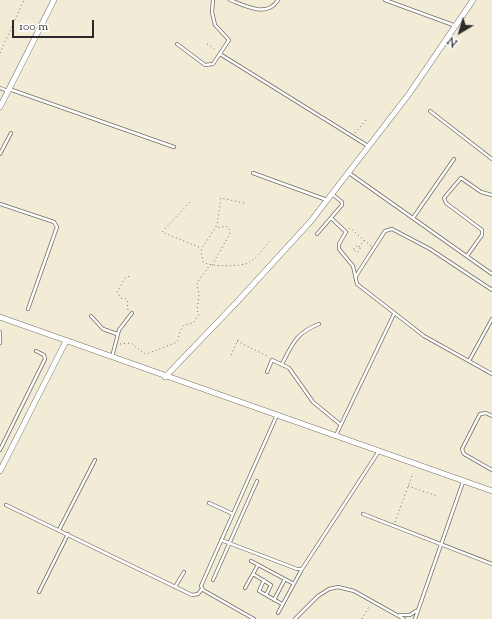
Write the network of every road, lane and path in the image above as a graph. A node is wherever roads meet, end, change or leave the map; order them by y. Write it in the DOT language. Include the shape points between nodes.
graph roads {
  1 [pos="24,0"];
  2 [pos="54,0"];
  3 [pos="213,0"];
  4 [pos="230,0"];
  5 [pos="278,0"];
  6 [pos="386,0"];
  7 [pos="474,0"];
  8 [pos="457,26"];
  9 [pos="177,44"];
  10 [pos="207,44"];
  11 [pos="0,53"];
  12 [pos="220,54"];
  13 [pos="0,88"];
  14 [pos="9,90"];
  15 [pos="0,107"];
  16 [pos="430,111"];
  17 [pos="368,118"];
  18 [pos="12,133"];
  19 [pos="352,136"];
  20 [pos="368,146"];
  21 [pos="174,147"];
  22 [pos="0,154"];
  23 [pos="454,159"];
  24 [pos="492,159"];
  25 [pos="253,173"];
  26 [pos="348,173"];
  27 [pos="332,194"];
  28 [pos="492,195"];
  29 [pos="328,200"];
  30 [pos="190,202"];
  31 [pos="244,203"];
  32 [pos="0,204"];
  33 [pos="331,218"];
  34 [pos="413,218"];
  35 [pos="216,228"];
  36 [pos="346,232"];
  37 [pos="317,234"];
  38 [pos="364,240"];
  39 [pos="270,241"];
  40 [pos="359,247"];
  41 [pos="202,248"];
  42 [pos="374,249"];
  43 [pos="467,256"];
  44 [pos="210,265"];
  45 [pos="492,274"];
  46 [pos="130,276"];
  47 [pos="355,276"];
  48 [pos="492,290"];
  49 [pos="28,309"];
  50 [pos="132,313"];
  51 [pos="394,314"];
  52 [pos="91,316"];
  53 [pos="0,317"];
  54 [pos="492,319"];
  55 [pos="319,324"];
  56 [pos="0,332"];
  57 [pos="117,334"];
  58 [pos="238,338"];
  59 [pos="66,341"];
  60 [pos="237,341"];
  61 [pos="0,343"];
  62 [pos="115,343"];
  63 [pos="36,351"];
  64 [pos="231,355"];
  65 [pos="112,358"];
  66 [pos="272,360"];
  67 [pos="469,361"];
  68 [pos="282,364"];
  69 [pos="267,372"];
  70 [pos="492,374"];
  71 [pos="165,377"];
  72 [pos="277,415"];
  73 [pos="492,416"];
  74 [pos="341,426"];
  75 [pos="336,436"];
  76 [pos="0,450"];
  77 [pos="380,451"];
  78 [pos="95,460"];
  79 [pos="2,462"];
  80 [pos="492,470"];
  81 [pos="0,472"];
  82 [pos="413,473"];
  83 [pos="257,481"];
  84 [pos="463,481"];
  85 [pos="408,486"];
  86 [pos="492,492"];
  87 [pos="437,496"];
  88 [pos="209,503"];
  89 [pos="6,504"];
  90 [pos="233,514"];
  91 [pos="363,514"];
  92 [pos="393,526"];
  93 [pos="59,530"];
  94 [pos="68,534"];
  95 [pos="221,540"];
  96 [pos="229,543"];
  97 [pos="441,544"];
  98 [pos="251,561"];
  99 [pos="492,564"];
  100 [pos="258,565"];
  101 [pos="302,569"];
  102 [pos="184,572"];
  103 [pos="253,574"];
  104 [pos="214,580"];
  105 [pos="264,580"];
  106 [pos="286,580"];
  107 [pos="294,584"];
  108 [pos="176,587"];
  109 [pos="245,588"];
  110 [pos="202,589"];
  111 [pos="39,592"];
  112 [pos="266,595"];
  113 [pos="274,600"];
  114 [pos="372,601"];
  115 [pos="282,604"];
  116 [pos="416,611"];
  117 [pos="278,613"];
  118 [pos="398,615"];
  119 [pos="254,619"];
  120 [pos="295,619"];
  121 [pos="362,619"];
  122 [pos="404,619"];
  123 [pos="415,619"];
  1 -- 11 [label="path"];
  2 -- 14 [label="street"];
  3 -- 12 [label="lane" via="215,25 229,40"];
  4 -- 5 [label="lane" via="262,10 272,7"];
  6 -- 8 [label="lane"];
  7 -- 8 [label="street"];
  8 -- 20 [label="street"];
  9 -- 12 [label="lane" via="207,66 213,64"];
  10 -- 12 [label="path"];
  12 -- 19 [label="lane"];
  13 -- 14 [label="lane"];
  14 -- 15 [label="street"];
  14 -- 21 [label="lane"];
  16 -- 24 [label="lane"];
  17 -- 19 [label="path"];
  18 -- 22 [label="lane"];
  19 -- 20 [label="lane"];
  20 -- 26 [label="street"];
  23 -- 34 [label="lane"];
  25 -- 29 [label="lane"];
  26 -- 27 [label="street"];
  26 -- 34 [label="lane"];
  27 -- 29 [label="street"];
  27 -- 33 [label="lane" via="342,203"];
  28 -- 43 [label="lane" via="481,192 461,178 444,198 446,203 482,232"];
  29 -- 71 [label="street" via="237,302"];
  30 -- 41 [label="path" via="162,232"];
  31 -- 35 [label="path" via="221,198"];
  32 -- 49 [label="lane" via="54,222 57,227"];
  33 -- 36 [label="lane"];
  33 -- 37 [label="lane"];
  34 -- 43 [label="lane"];
  35 -- 41 [label="path"];
  35 -- 44 [label="path" via="226,226 230,234"];
  36 -- 38 [label="path" via="350,228"];
  36 -- 47 [label="lane" via="339,247 353,266"];
  38 -- 40 [label="path"];
  38 -- 42 [label="path"];
  39 -- 44 [label="path" via="248,263"];
  41 -- 44 [label="path" via="202,260"];
  42 -- 47 [label="lane"];
  42 -- 48 [label="lane" via="387,230 398,231"];
  43 -- 45 [label="lane"];
  44 -- 62 [label="path" via="196,283 200,296 197,310 199,315 193,323 182,327 175,343 146,354 131,343"];
  46 -- 50 [label="path" via="125,278 117,292 121,298 127,299 128,308"];
  47 -- 51 [label="lane" via="357,284"];
  50 -- 57 [label="lane" via="123,322"];
  51 -- 67 [label="lane" via="430,340"];
  51 -- 74 [label="lane"];
  52 -- 57 [label="lane" via="103,329"];
  53 -- 59 [label="street"];
  54 -- 67 [label="lane"];
  55 -- 68 [label="lane" via="304,331 297,338"];
  56 -- 61 [label="lane"];
  57 -- 62 [label="lane"];
  58 -- 60 [label="path"];
  59 -- 65 [label="street"];
  59 -- 79 [label="street"];
  60 -- 64 [label="path"];
  60 -- 66 [label="path" via="262,352"];
  62 -- 65 [label="lane"];
  63 -- 76 [label="lane" via="44,355 45,359"];
  65 -- 71 [label="street"];
  66 -- 68 [label="lane"];
  66 -- 69 [label="lane"];
  67 -- 70 [label="lane"];
  68 -- 74 [label="lane" via="291,370 313,402"];
  71 -- 72 [label="street"];
  72 -- 75 [label="street"];
  72 -- 90 [label="lane"];
  73 -- 80 [label="lane" via="480,414 462,451"];
  74 -- 75 [label="lane"];
  75 -- 77 [label="street"];
  77 -- 84 [label="street"];
  77 -- 101 [label="lane"];
  78 -- 93 [label="lane"];
  79 -- 81 [label="street"];
  82 -- 85 [label="path"];
  83 -- 96 [label="lane"];
  84 -- 86 [label="street"];
  84 -- 97 [label="lane"];
  85 -- 87 [label="path"];
  85 -- 92 [label="path"];
  88 -- 90 [label="lane"];
  89 -- 93 [label="lane"];
  90 -- 95 [label="lane"];
  91 -- 92 [label="lane"];
  92 -- 97 [label="lane"];
  93 -- 94 [label="lane"];
  94 -- 108 [label="lane"];
  94 -- 111 [label="lane"];
  95 -- 96 [label="lane"];
  95 -- 110 [label="lane" via="201,584"];
  96 -- 101 [label="lane"];
  96 -- 104 [label="lane"];
  97 -- 99 [label="lane"];
  97 -- 116 [label="lane"];
  98 -- 100 [label="lane"];
  100 -- 103 [label="lane"];
  100 -- 106 [label="lane"];
  101 -- 107 [label="lane"];
  102 -- 108 [label="lane"];
  103 -- 105 [label="lane"];
  103 -- 109 [label="lane"];
  105 -- 112 [label="lane" via="259,590"];
  105 -- 112 [label="lane" via="272,586"];
  106 -- 107 [label="lane"];
  106 -- 113 [label="lane"];
  107 -- 115 [label="lane"];
  108 -- 110 [label="lane" via="194,595"];
  110 -- 119 [label="lane"];
  112 -- 113 [label="lane"];
  113 -- 115 [label="lane"];
  114 -- 118 [label="lane"];
  114 -- 120 [label="lane" via="350,589 334,588 314,599"];
  114 -- 121 [label="path"];
  115 -- 117 [label="lane"];
  116 -- 118 [label="lane" via="406,616"];
  116 -- 123 [label="lane"];
  118 -- 122 [label="lane"];
}
